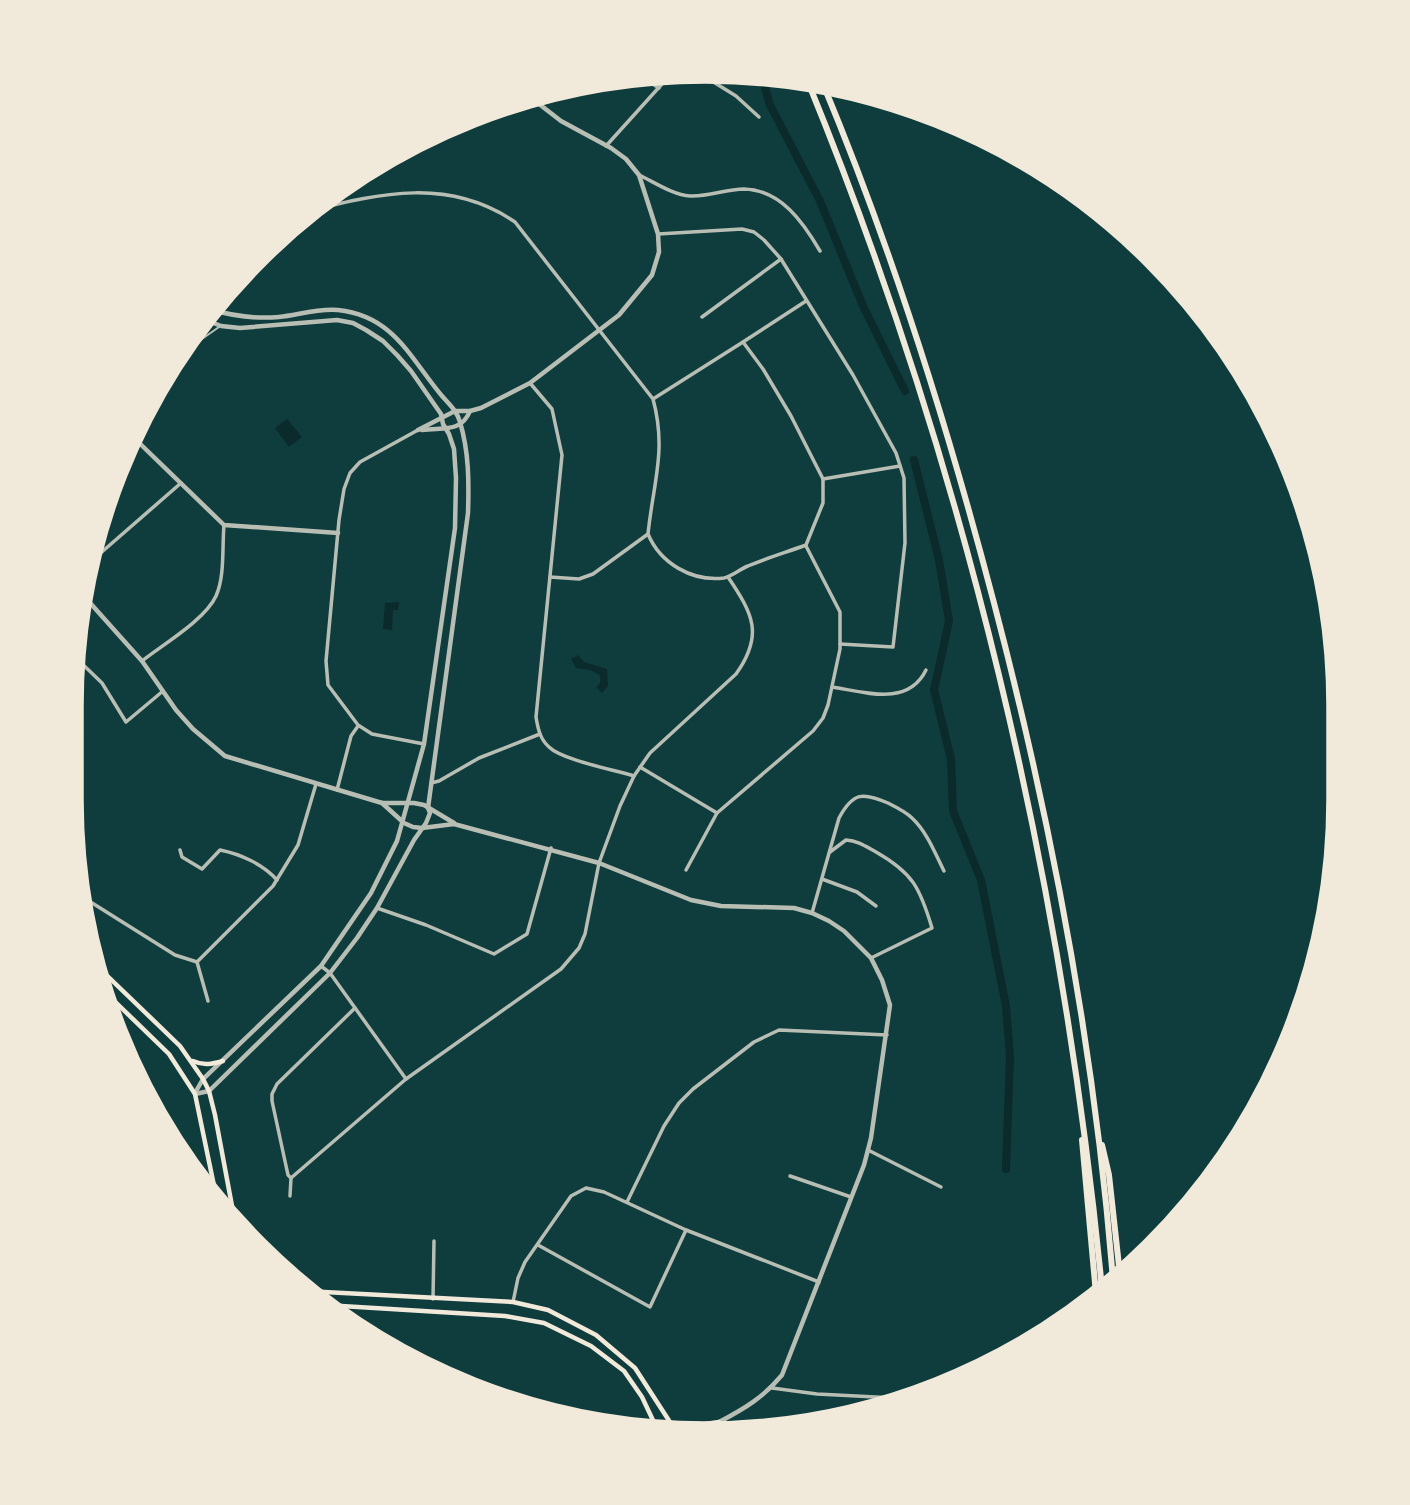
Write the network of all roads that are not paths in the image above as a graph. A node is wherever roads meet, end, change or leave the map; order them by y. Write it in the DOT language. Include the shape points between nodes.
graph roads {
  1 [pos="714,82"];
  2 [pos="662,84"];
  3 [pos="654,85"];
  4 [pos="659,88"];
  5 [pos="812,92"];
  6 [pos="828,94"];
  7 [pos="540,104"];
  8 [pos="759,117"];
  9 [pos="606,146"];
  10 [pos="639,175"];
  11 [pos="335,205"];
  12 [pos="658,234"];
  13 [pos="820,251"];
  14 [pos="781,259"];
  15 [pos="807,301"];
  16 [pos="222,313"];
  17 [pos="702,317"];
  18 [pos="213,323"];
  19 [pos="221,326"];
  20 [pos="600,329"];
  21 [pos="201,340"];
  22 [pos="743,342"];
  23 [pos="530,383"];
  24 [pos="653,399"];
  25 [pos="455,411"];
  26 [pos="470,411"];
  27 [pos="442,416"];
  28 [pos="461,425"];
  29 [pos="444,427"];
  30 [pos="418,430"];
  31 [pos="140,444"];
  32 [pos="900,466"];
  33 [pos="823,479"];
  34 [pos="180,483"];
  35 [pos="224,525"];
  36 [pos="338,533"];
  37 [pos="648,534"];
  38 [pos="806,545"];
  39 [pos="101,552"];
  40 [pos="550,577"];
  41 [pos="728,578"];
  42 [pos="91,604"];
  43 [pos="840,644"];
  44 [pos="142,661"];
  45 [pos="84,666"];
  46 [pos="926,670"];
  47 [pos="832,687"];
  48 [pos="163,691"];
  49 [pos="358,725"];
  50 [pos="540,734"];
  51 [pos="424,744"];
  52 [pos="640,767"];
  53 [pos="634,776"];
  54 [pos="431,783"];
  55 [pos="316,784"];
  56 [pos="337,790"];
  57 [pos="382,803"];
  58 [pos="408,803"];
  59 [pos="428,808"];
  60 [pos="717,813"];
  61 [pos="402,821"];
  62 [pos="454,824"];
  63 [pos="422,828"];
  64 [pos="551,848"];
  65 [pos="180,850"];
  66 [pos="829,853"];
  67 [pos="599,863"];
  68 [pos="686,870"];
  69 [pos="944,870"];
  70 [pos="822,879"];
  71 [pos="277,880"];
  72 [pos="91,902"];
  73 [pos="876,906"];
  74 [pos="377,908"];
  75 [pos="812,913"];
  76 [pos="871,958"];
  77 [pos="197,962"];
  78 [pos="321,965"];
  79 [pos="330,973"];
  80 [pos="108,978"];
  81 [pos="208,1001"];
  82 [pos="116,1003"];
  83 [pos="355,1008"];
  84 [pos="887,1035"];
  85 [pos="192,1060"];
  86 [pos="223,1060"];
  87 [pos="203,1079"];
  88 [pos="407,1079"];
  89 [pos="209,1090"];
  90 [pos="195,1094"];
  91 [pos="1082,1107"];
  92 [pos="1094,1109"];
  93 [pos="868,1150"];
  94 [pos="790,1176"];
  95 [pos="291,1178"];
  96 [pos="213,1182"];
  97 [pos="941,1187"];
  98 [pos="290,1196"];
  99 [pos="853,1198"];
  100 [pos="626,1202"];
  101 [pos="232,1205"];
  102 [pos="686,1230"];
  103 [pos="434,1241"];
  104 [pos="538,1245"];
  105 [pos="1119,1265"];
  106 [pos="1112,1271"];
  107 [pos="1101,1280"];
  108 [pos="819,1282"];
  109 [pos="1095,1285"];
  110 [pos="324,1292"];
  111 [pos="433,1299"];
  112 [pos="513,1302"];
  113 [pos="343,1306"];
  114 [pos="772,1388"];
  115 [pos="881,1397"];
  116 [pos="654,1420"];
  117 [pos="670,1421"];
  118 [pos="719,1422"];
  1 -- 8 [label="street"];
  2 -- 4 [label="street"];
  3 -- 4 [label="street"];
  4 -- 9 [label="street"];
  5 -- 91 [label="highway" via="862,219 960,524 1030,812"];
  6 -- 92 [label="highway" via="910,317 978,541 1045,820 1068,934"];
  7 -- 9 [label="street"];
  9 -- 10 [label="street"];
  10 -- 12 [label="street"];
  10 -- 13 [label="street" via="687,196 744,189 765,193 802,220"];
  11 -- 20 [label="street" via="406,192 438,194 499,211 515,222"];
  12 -- 14 [label="street" via="743,229 754,232"];
  12 -- 20 [label="street" via="659,252 652,275 619,315"];
  14 -- 15 [label="street"];
  14 -- 17 [label="street"];
  15 -- 22 [label="street"];
  15 -- 32 [label="street" via="897,453"];
  16 -- 25 [label="street" via="250,317 335,310 357,313 394,335 411,352"];
  18 -- 19 [label="street"];
  19 -- 21 [label="lane"];
  19 -- 27 [label="street" via="353,323 397,355"];
  20 -- 23 [label="street"];
  20 -- 24 [label="street"];
  22 -- 24 [label="street"];
  22 -- 33 [label="street" via="763,369"];
  23 -- 26 [label="street"];
  23 -- 40 [label="street" via="552,409 562,455"];
  24 -- 37 [label="street" via="660,447"];
  25 -- 26 [label="street"];
  25 -- 27 [label="street"];
  25 -- 28 [label="street"];
  26 -- 28 [label="street"];
  27 -- 29 [label="street"];
  27 -- 30 [label="street"];
  28 -- 29 [label="street"];
  28 -- 54 [label="street" via="468,464 468,513"];
  29 -- 30 [label="street"];
  29 -- 51 [label="street" via="454,457 455,528"];
  30 -- 36 [label="street" via="360,462 350,473"];
  31 -- 34 [label="street"];
  32 -- 33 [label="street"];
  32 -- 43 [label="street" via="905,542 893,647"];
  33 -- 38 [label="street" via="823,503"];
  34 -- 35 [label="street"];
  34 -- 39 [label="street"];
  35 -- 36 [label="street"];
  35 -- 44 [label="street" via="216,596 206,610"];
  36 -- 49 [label="street" via="326,661 328,685"];
  37 -- 40 [label="street" via="593,574 579,579"];
  37 -- 41 [label="street" via="660,554 683,571"];
  38 -- 41 [label="street" via="745,567"];
  38 -- 43 [label="street" via="840,612"];
  40 -- 50 [label="street" via="536,717"];
  41 -- 52 [label="street" via="752,619 753,641 747,659"];
  42 -- 44 [label="street"];
  43 -- 47 [label="street"];
  44 -- 48 [label="street"];
  45 -- 48 [label="street" via="102,683 127,722"];
  46 -- 47 [label="street" via="906,692 885,695"];
  47 -- 60 [label="street" via="813,731"];
  48 -- 55 [label="street" via="192,729 225,756"];
  49 -- 51 [label="street" via="372,734"];
  49 -- 56 [label="street"];
  50 -- 53 [label="street" via="555,752"];
  50 -- 54 [label="street"];
  51 -- 58 [label="street"];
  52 -- 53 [label="street"];
  52 -- 60 [label="street"];
  53 -- 67 [label="street"];
  54 -- 59 [label="street"];
  55 -- 56 [label="street"];
  55 -- 71 [label="street" via="298,845"];
  56 -- 57 [label="street"];
  57 -- 58 [label="street"];
  57 -- 61 [label="street"];
  58 -- 59 [label="street"];
  58 -- 61 [label="street"];
  59 -- 62 [label="street"];
  59 -- 63 [label="street" via="429,817"];
  60 -- 68 [label="street"];
  61 -- 63 [label="street"];
  61 -- 78 [label="street" via="390,859 371,894"];
  62 -- 63 [label="street"];
  62 -- 64 [label="street"];
  63 -- 74 [label="street"];
  64 -- 67 [label="street"];
  64 -- 74 [label="street" via="527,934 494,954"];
  65 -- 71 [label="street" via="182,857 202,869 220,850 228,852"];
  66 -- 69 [label="street" via="846,805 863,795 912,818"];
  66 -- 70 [label="street"];
  66 -- 76 [label="street" via="846,840 858,841 901,867 923,900 932,928"];
  67 -- 75 [label="street" via="705,904"];
  67 -- 88 [label="street" via="585,934 561,969"];
  70 -- 73 [label="street" via="857,891"];
  70 -- 75 [label="street"];
  71 -- 77 [label="street"];
  72 -- 77 [label="street" via="174,955"];
  74 -- 79 [label="street"];
  75 -- 76 [label="street" via="844,931"];
  76 -- 84 [label="street" via="890,1005"];
  77 -- 81 [label="street"];
  78 -- 79 [label="street"];
  78 -- 86 [label="street"];
  79 -- 83 [label="street"];
  79 -- 89 [label="street"];
  80 -- 85 [label="main road"];
  82 -- 90 [label="main road" via="169,1054"];
  83 -- 88 [label="street"];
  83 -- 95 [label="street" via="272,1094"];
  84 -- 93 [label="street"];
  84 -- 100 [label="street" via="779,1030 754,1042 680,1103"];
  85 -- 86 [label="main road" via="201,1065"];
  85 -- 87 [label="main road"];
  86 -- 87 [label="street"];
  87 -- 89 [label="main road"];
  87 -- 90 [label="street"];
  88 -- 95 [label="street"];
  89 -- 90 [label="street"];
  89 -- 101 [label="main road"];
  90 -- 96 [label="main road"];
  91 -- 107 [label="highway"];
  91 -- 109 [label="highway"];
  92 -- 105 [label="highway" via="1109,1175"];
  92 -- 106 [label="highway"];
  93 -- 97 [label="street"];
  93 -- 99 [label="street"];
  94 -- 99 [label="street"];
  95 -- 98 [label="street"];
  99 -- 108 [label="street"];
  100 -- 102 [label="street"];
  100 -- 104 [label="street" via="594,1189 578,1191"];
  102 -- 104 [label="street" via="650,1307"];
  102 -- 108 [label="street"];
  103 -- 111 [label="street"];
  104 -- 112 [label="street" via="521,1270"];
  108 -- 114 [label="street" via="782,1375"];
  110 -- 111 [label="main road"];
  111 -- 112 [label="main road"];
  112 -- 117 [label="main road" via="548,1311 596,1335 635,1368"];
  113 -- 116 [label="main road" via="505,1316 544,1323 592,1346 624,1371"];
  114 -- 115 [label="street"];
  114 -- 118 [label="street"];
}
